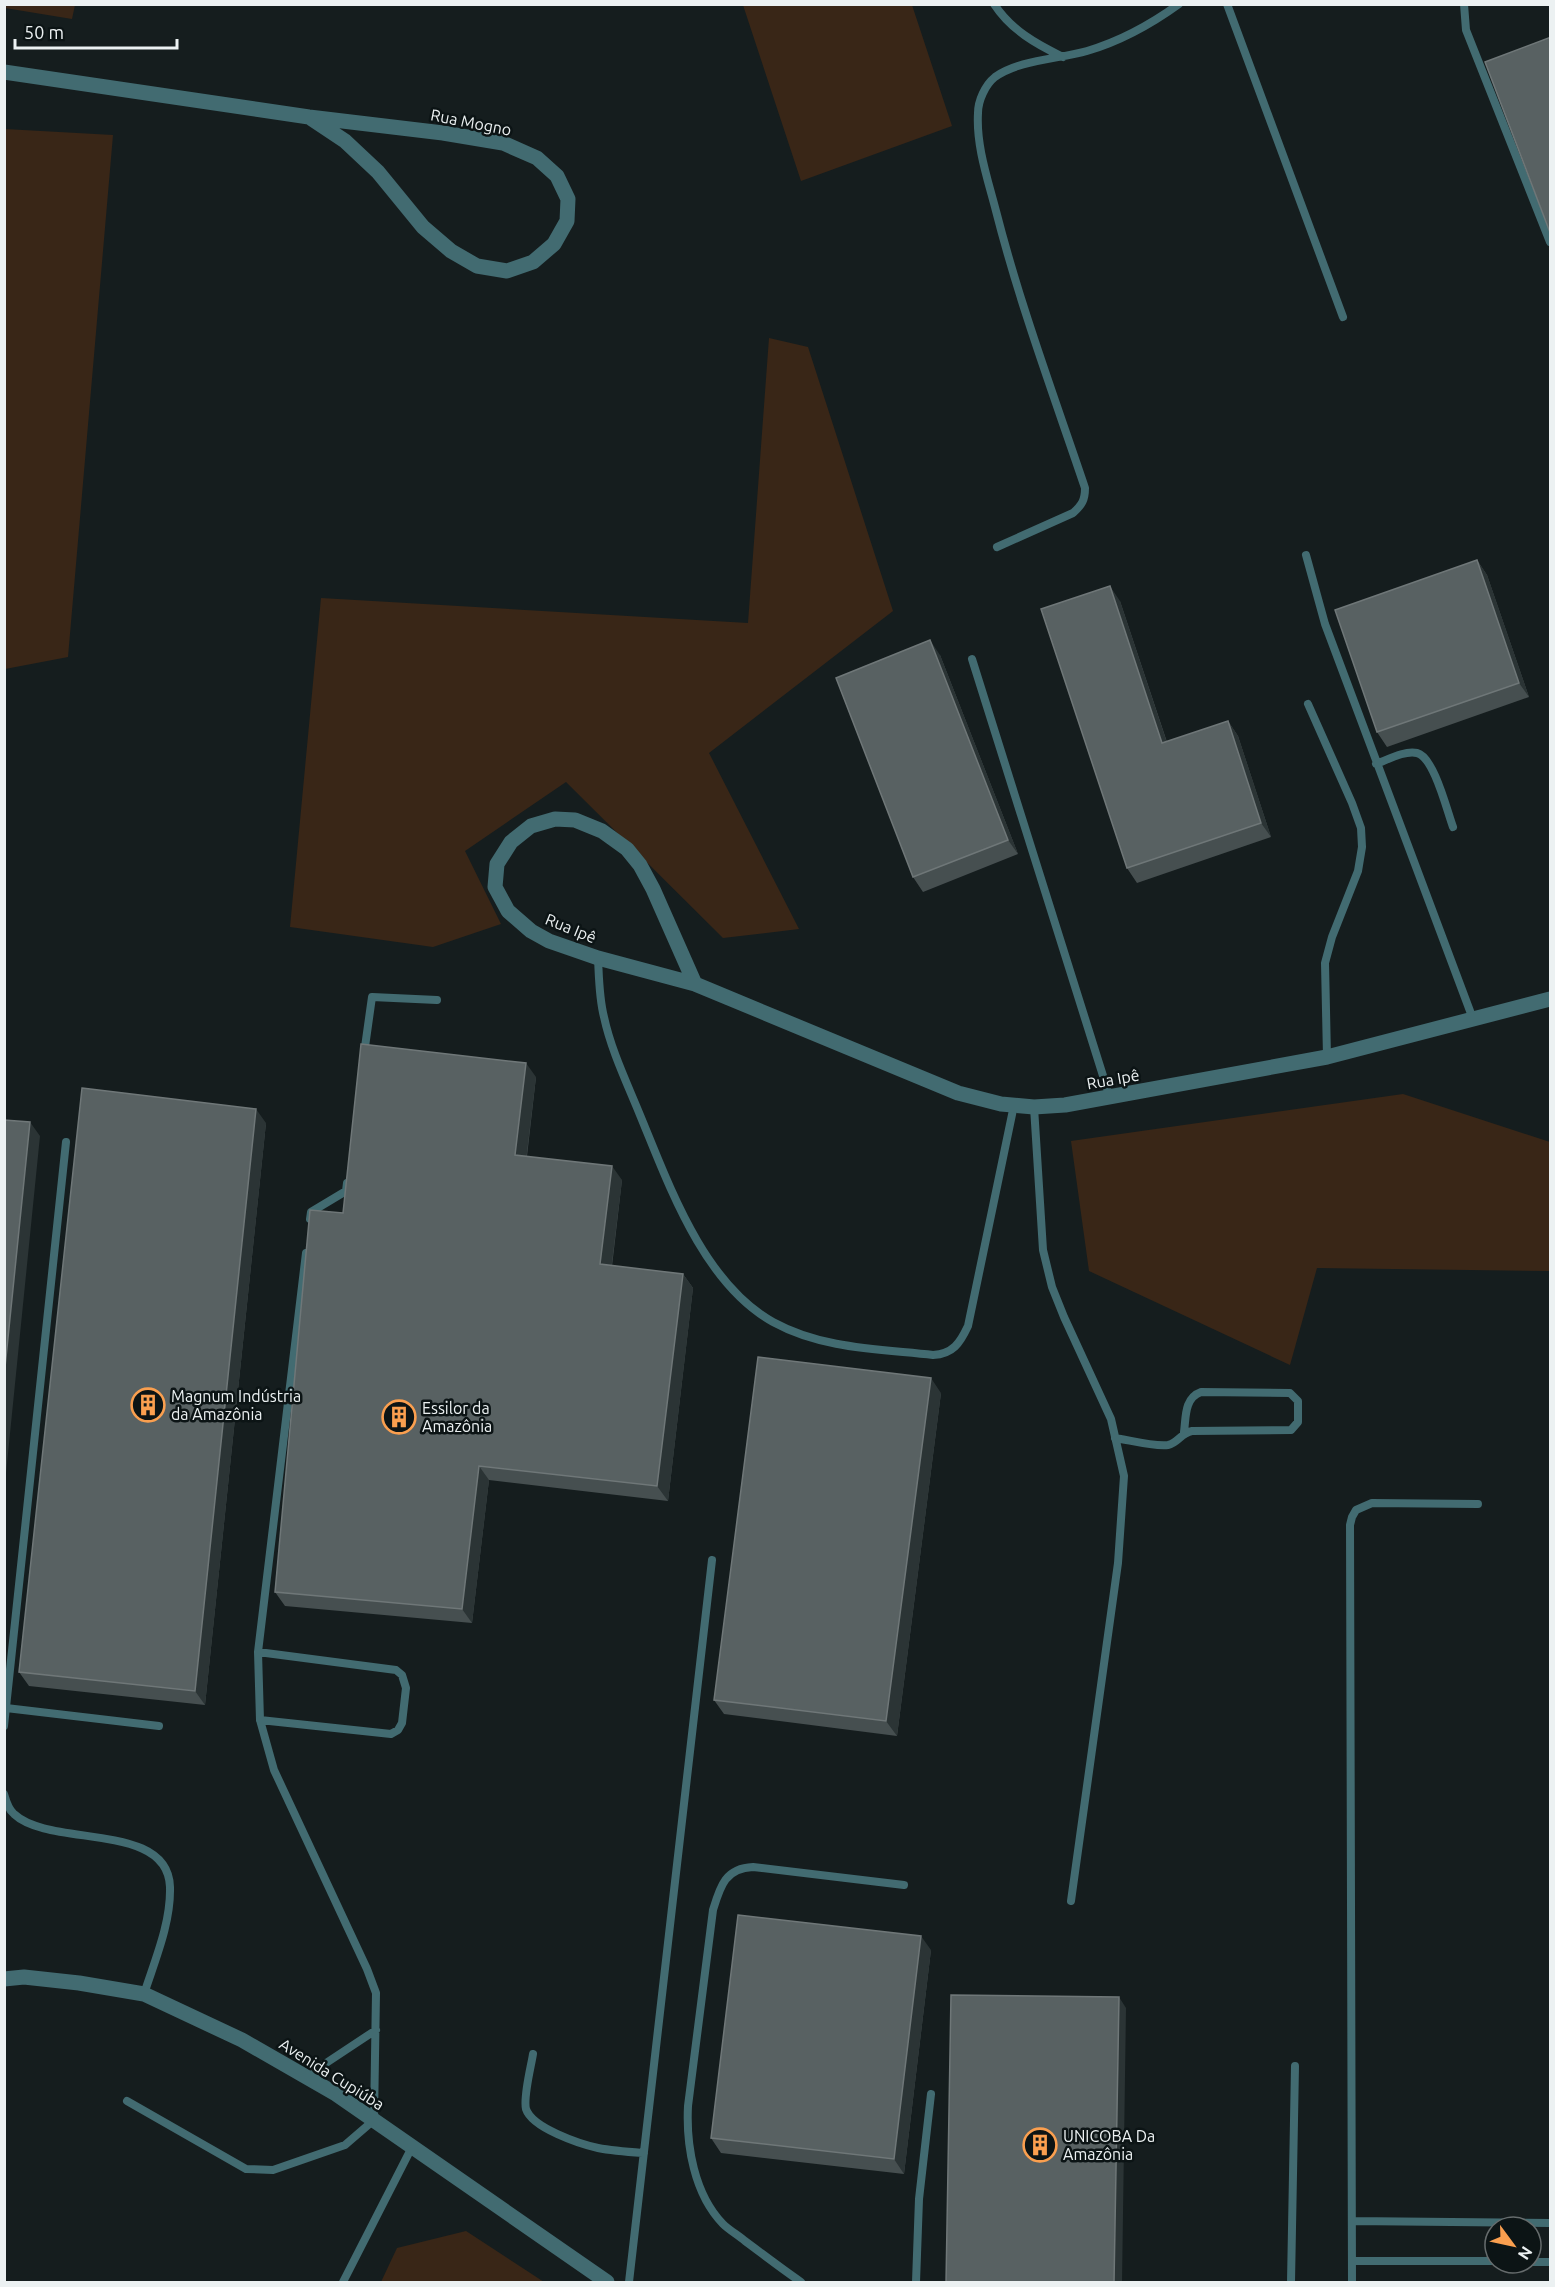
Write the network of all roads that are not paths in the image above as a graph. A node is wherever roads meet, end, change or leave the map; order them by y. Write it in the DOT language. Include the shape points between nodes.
graph roads {
  1 [pos="994,4"];
  2 [pos="1179,4"];
  3 [pos="1227,4"];
  4 [pos="1464,4"];
  5 [pos="1063,57"];
  6 [pos="4,72"];
  7 [pos="309,117"];
  8 [pos="1551,242"];
  9 [pos="1342,317"];
  10 [pos="997,547"];
  11 [pos="1306,555"];
  12 [pos="972,659"];
  13 [pos="1308,704"];
  14 [pos="1376,764"];
  15 [pos="1453,827"];
  16 [pos="598,958"];
  17 [pos="695,984"];
  18 [pos="1551,999"];
  19 [pos="437,1000"];
  20 [pos="1473,1019"];
  21 [pos="1328,1057"];
  22 [pos="363,1066"];
  23 [pos="1110,1098"];
  24 [pos="1014,1105"];
  25 [pos="1034,1107"];
  26 [pos="66,1142"];
  27 [pos="349,1168"];
  28 [pos="310,1224"];
  29 [pos="307,1248"];
  30 [pos="1184,1432"];
  31 [pos="1115,1438"];
  32 [pos="1478,1504"];
  33 [pos="712,1560"];
  34 [pos="258,1652"];
  35 [pos="6,1708"];
  36 [pos="260,1720"];
  37 [pos="4,1726"];
  38 [pos="159,1726"];
  39 [pos="4,1794"];
  40 [pos="904,1885"];
  41 [pos="1071,1901"];
  42 [pos="4,1979"];
  43 [pos="144,1994"];
  44 [pos="376,2030"];
  45 [pos="533,2054"];
  46 [pos="1295,2066"];
  47 [pos="305,2077"];
  48 [pos="931,2094"];
  49 [pos="127,2101"];
  50 [pos="374,2120"];
  51 [pos="412,2147"];
  52 [pos="644,2153"];
  53 [pos="1352,2221"];
  54 [pos="1551,2223"];
  55 [pos="1352,2261"];
  56 [pos="1483,2262"];
  57 [pos="343,2283"];
  58 [pos="607,2283"];
  59 [pos="629,2283"];
  60 [pos="801,2283"];
  61 [pos="916,2283"];
  62 [pos="1292,2283"];
  63 [pos="1352,2283"];
  1 -- 5 [label="lane" via="1032,42"];
  2 -- 5 [label="lane" via="1117,42"];
  3 -- 9 [label="lane"];
  4 -- 8 [label="lane" via="1466,30"];
  5 -- 10 [label="lane" via="1011,69 994,78 982,93 978,130 1014,283 1085,488 1085,498 1073,513"];
  6 -- 7 [label="street, Rua Mogno"];
  7 -- 7 [label="street, Rua Mogno" via="503,143 537,158 557,176 568,199 567,222 554,244 533,262 507,271 477,266 423,228 370,165 345,141"];
  11 -- 14 [label="lane" via="1325,624"];
  12 -- 23 [label="lane"];
  13 -- 21 [label="lane" via="1361,828 1358,871 1325,963"];
  14 -- 15 [label="lane" via="1409,753 1422,755 1431,765"];
  14 -- 20 [label="lane"];
  16 -- 17 [label="street, Rua Ipê"];
  16 -- 17 [label="street, Rua Ipê" via="531,931 508,911 495,887 497,864 511,842 531,826 555,819 575,820 602,831 627,849 653,889"];
  16 -- 24 [label="lane" via="604,1017 675,1199 707,1258 741,1297 771,1321 801,1336 834,1344 933,1355 945,1355 954,1349 968,1326"];
  17 -- 24 [label="street, Rua Ipê" via="958,1093"];
  18 -- 20 [label="street, Rua Ipê"];
  19 -- 22 [label="lane" via="372,997"];
  20 -- 21 [label="street, Rua Ipê"];
  21 -- 23 [label="street, Rua Ipê"];
  23 -- 25 [label="street, Rua Ipê"];
  24 -- 25 [label="street, Rua Ipê"];
  25 -- 31 [label="lane" via="1043,1250 1052,1287 1111,1419"];
  26 -- 35 [label="lane"];
  27 -- 28 [label="lane" via="346,1191 311,1212"];
  29 -- 34 [label="lane"];
  30 -- 30 [label="lane" via="1191,1397 1201,1392 1290,1393 1298,1401 1298,1422 1291,1430"];
  30 -- 31 [label="lane" via="1164,1445"];
  31 -- 41 [label="lane" via="1124,1476 1120,1551"];
  32 -- 53 [label="lane" via="1372,1503 1356,1510 1350,1525"];
  33 -- 52 [label="lane"];
  34 -- 36 [label="lane"];
  34 -- 36 [label="lane" via="396,1670 406,1688 402,1723 391,1734"];
  35 -- 37 [label="lane"];
  35 -- 38 [label="lane"];
  36 -- 44 [label="lane" via="274,1770 376,1993"];
  39 -- 43 [label="lane" via="15,1815 36,1826 141,1847 163,1864 170,1887 166,1926"];
  40 -- 60 [label="lane" via="742,1867 727,1878 713,1910 688,2106 691,2158 698,2181 723,2224"];
  42 -- 43 [label="street, Avenida Cupiúba" via="35,1978"];
  43 -- 47 [label="street, Avenida Cupiúba" via="242,2040"];
  44 -- 47 [label="lane"];
  44 -- 50 [label="lane"];
  45 -- 52 [label="lane" via="526,2103 530,2116 548,2129 581,2143"];
  46 -- 62 [label="lane"];
  47 -- 50 [label="street, Avenida Cupiúba"];
  48 -- 61 [label="lane" via="919,2199"];
  49 -- 50 [label="lane" via="246,2169 273,2170 345,2145"];
  50 -- 51 [label="street, Avenida Cupiúba"];
  51 -- 57 [label="lane"];
  51 -- 58 [label="street, Avenida Cupiúba"];
  52 -- 59 [label="lane"];
  53 -- 54 [label="lane"];
  53 -- 55 [label="lane"];
  55 -- 56 [label="lane"];
  55 -- 63 [label="lane"];
}
